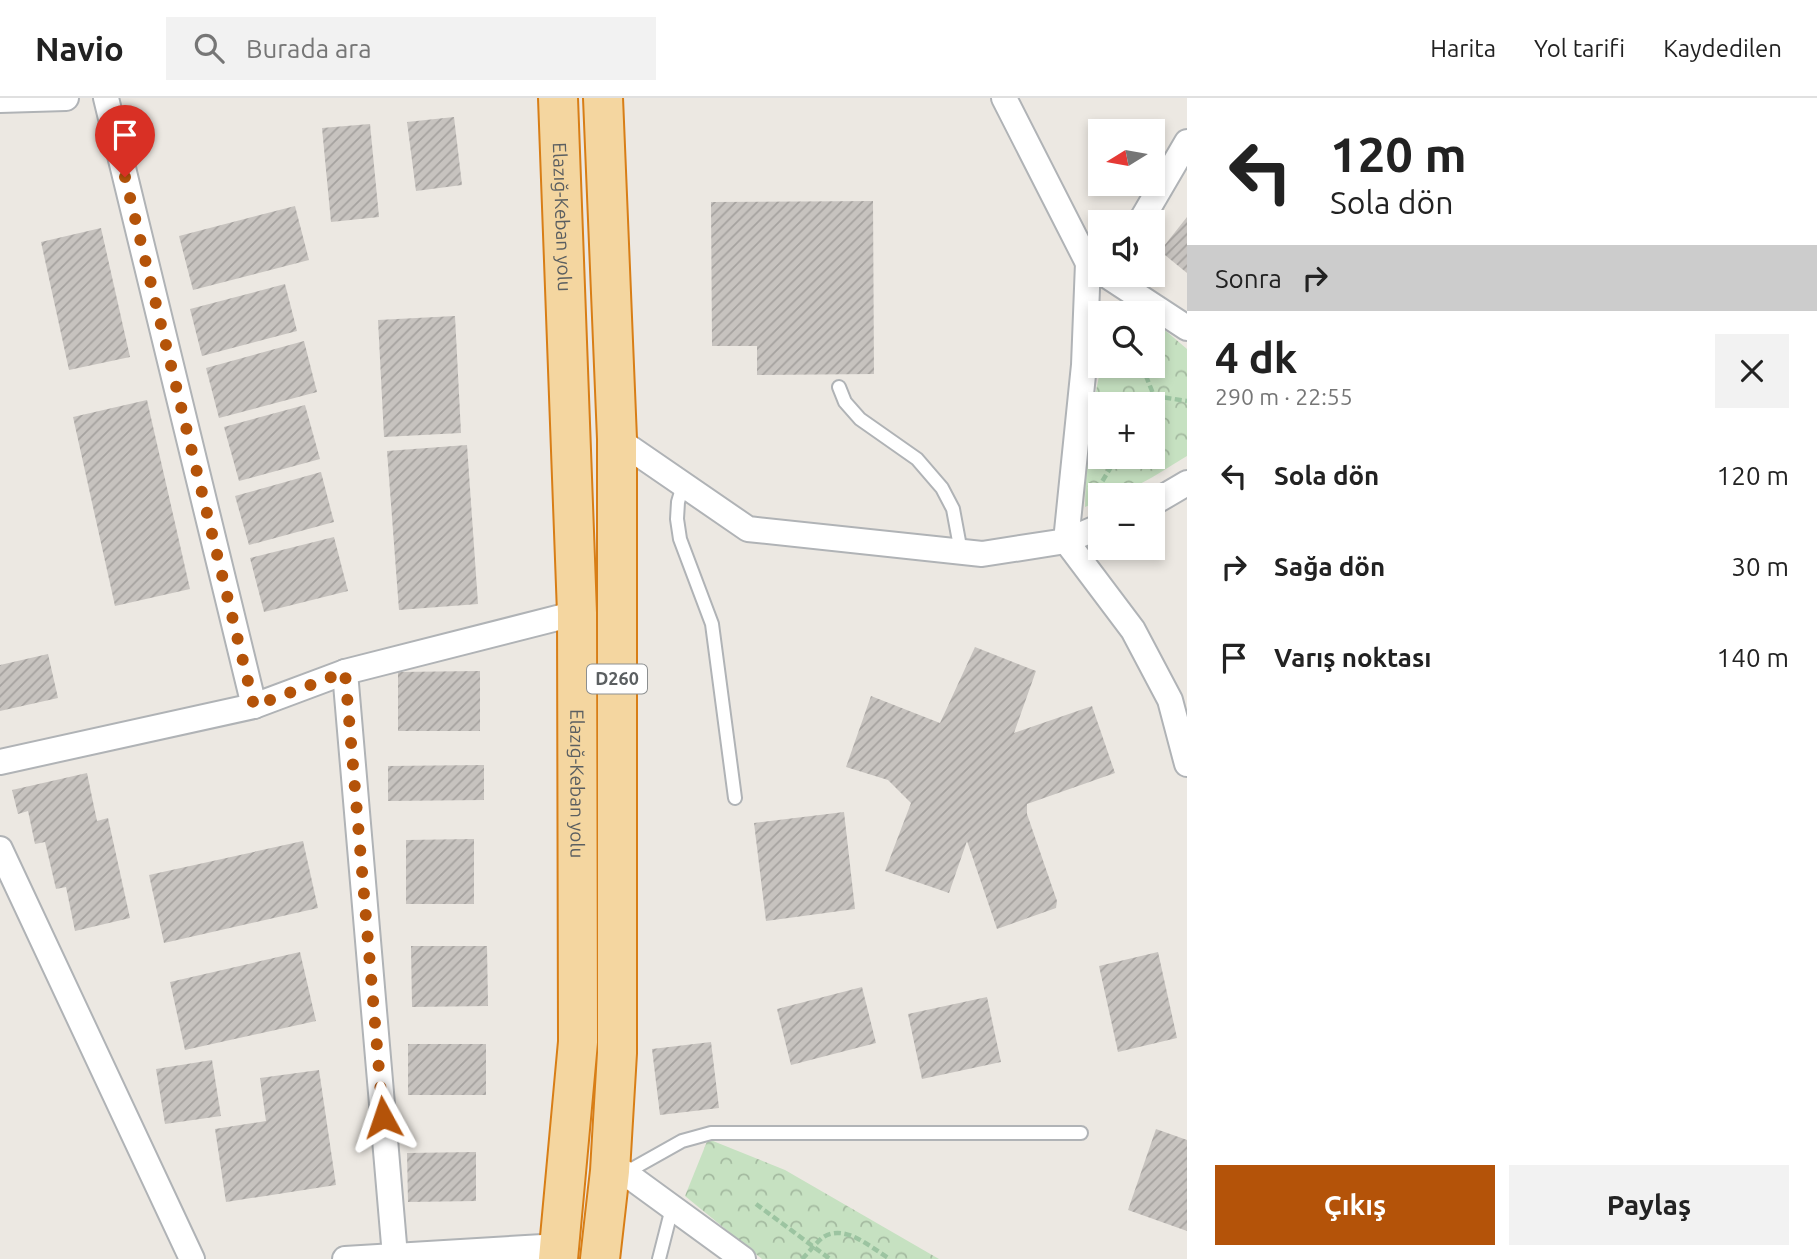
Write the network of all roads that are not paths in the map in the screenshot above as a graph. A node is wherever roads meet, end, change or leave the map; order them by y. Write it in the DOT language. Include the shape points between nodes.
graph roads {
  1 [pos="66,98"];
  2 [pos="106,98"];
  3 [pos="558,98"];
  4 [pos="603,98"];
  5 [pos="1008,99"];
  6 [pos="0,100"];
  7 [pos="1187,142"];
  8 [pos="1147,210"];
  9 [pos="1088,245"];
  10 [pos="1096,287"];
  11 [pos="1130,287"];
  12 [pos="1187,328"];
  13 [pos="839,387"];
  14 [pos="617,439"];
  15 [pos="1187,483"];
  16 [pos="683,485"];
  17 [pos="1165,496"];
  18 [pos="1088,532"];
  19 [pos="1066,541"];
  20 [pos="961,552"];
  21 [pos="577,613"];
  22 [pos="345,672"];
  23 [pos="254,706"];
  24 [pos="0,762"];
  25 [pos="1187,764"];
  26 [pos="735,798"];
  27 [pos="0,849"];
  28 [pos="1081,1133"];
  29 [pos="617,1172"];
  30 [pos="673,1208"];
  31 [pos="559,1252"];
  32 [pos="395,1256"];
  33 [pos="192,1259"];
  34 [pos="345,1259"];
  35 [pos="600,1259"];
  36 [pos="659,1259"];
  37 [pos="743,1259"];
  1 -- 6 [label="street"];
  2 -- 23 [label="street"];
  3 -- 21 [label="highway, Elazığ-Keban yolu / D260"];
  4 -- 14 [label="highway, Elazığ-Keban yolu / D260"];
  5 -- 9 [label="street"];
  7 -- 8 [label="street"];
  10 -- 19 [label="street"];
  11 -- 12 [label="street"];
  13 -- 20 [label="lane" via="860,419 917,459 943,488 953,509"];
  14 -- 16 [label="street"];
  14 -- 29 [label="highway, Elazığ-Keban yolu / D260"];
  15 -- 17 [label="street"];
  16 -- 20 [label="street" via="748,530"];
  16 -- 26 [label="lane" via="677,519 680,539 712,624"];
  18 -- 19 [label="street"];
  19 -- 20 [label="street" via="982,554"];
  19 -- 25 [label="street" via="1133,630 1170,700"];
  21 -- 22 [label="street"];
  21 -- 31 [label="highway, Elazığ-Keban yolu / D260" via="578,1042"];
  22 -- 23 [label="street"];
  22 -- 32 [label="street"];
  23 -- 24 [label="street"];
  27 -- 33 [label="street"];
  28 -- 29 [label="lane" via="710,1133"];
  29 -- 30 [label="street"];
  29 -- 35 [label="highway, Elazığ-Keban yolu / D260"];
  30 -- 36 [label="lane"];
  30 -- 37 [label="street"];
  31 -- 32 [label="street"];
  32 -- 34 [label="street"];
}
